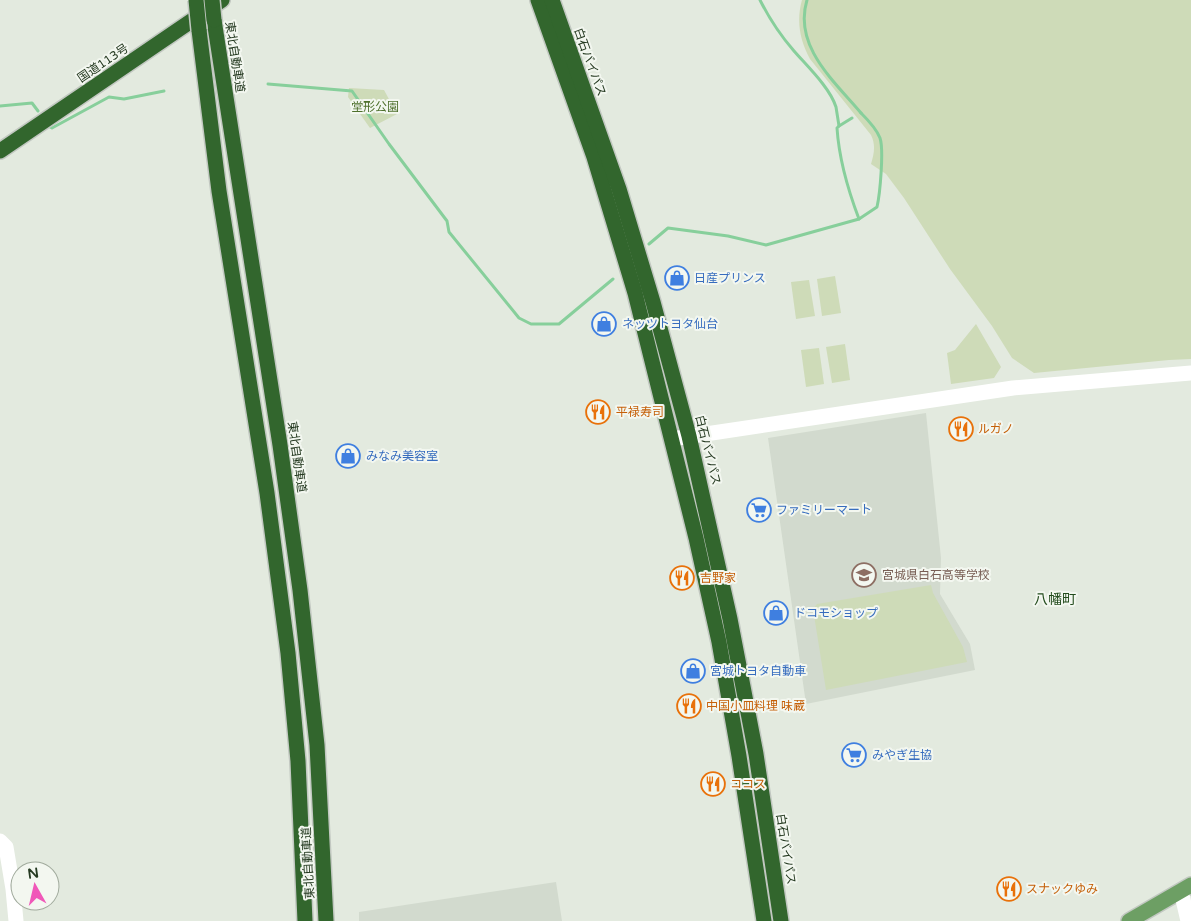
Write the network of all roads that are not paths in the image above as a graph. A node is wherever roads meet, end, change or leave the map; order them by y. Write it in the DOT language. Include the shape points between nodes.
graph roads {
  1 [pos="196,0"];
  2 [pos="212,0"];
  3 [pos="222,0"];
  4 [pos="538,0"];
  5 [pos="552,0"];
  6 [pos="555,28"];
  7 [pos="0,151"];
  8 [pos="1191,373"];
  9 [pos="690,436"];
  10 [pos="672,439"];
  11 [pos="0,842"];
  12 [pos="1186,888"];
  13 [pos="16,921"];
  14 [pos="305,921"];
  15 [pos="326,921"];
  16 [pos="764,921"];
  17 [pos="781,921"];
  18 [pos="1129,921"];
  19 [pos="1188,921"];
  1 -- 14 [label="highway, 東北自動車道, bridge" via="219,191 267,493 288,652 298,761"];
  2 -- 15 [label="highway, 東北自動車道, bridge" via="300,590 317,745"];
  3 -- 7 [label="highway, 国道113号"];
  4 -- 6 [label="highway, 白石バイパス"];
  5 -- 6 [label="highway, 白石バイパス"];
  6 -- 9 [label="highway, 白石バイパス" via="619,189"];
  6 -- 10 [label="highway, 白石バイパス" via="635,293"];
  8 -- 9 [label="street" via="1013,388"];
  9 -- 10 [label="street"];
  9 -- 17 [label="highway, 白石バイパス" via="756,754"];
  10 -- 16 [label="highway, 白石バイパス" via="719,642"];
  11 -- 13 [label="street" via="6,847"];
  12 -- 18 [label="main road"];
  12 -- 19 [label="street"];
}
